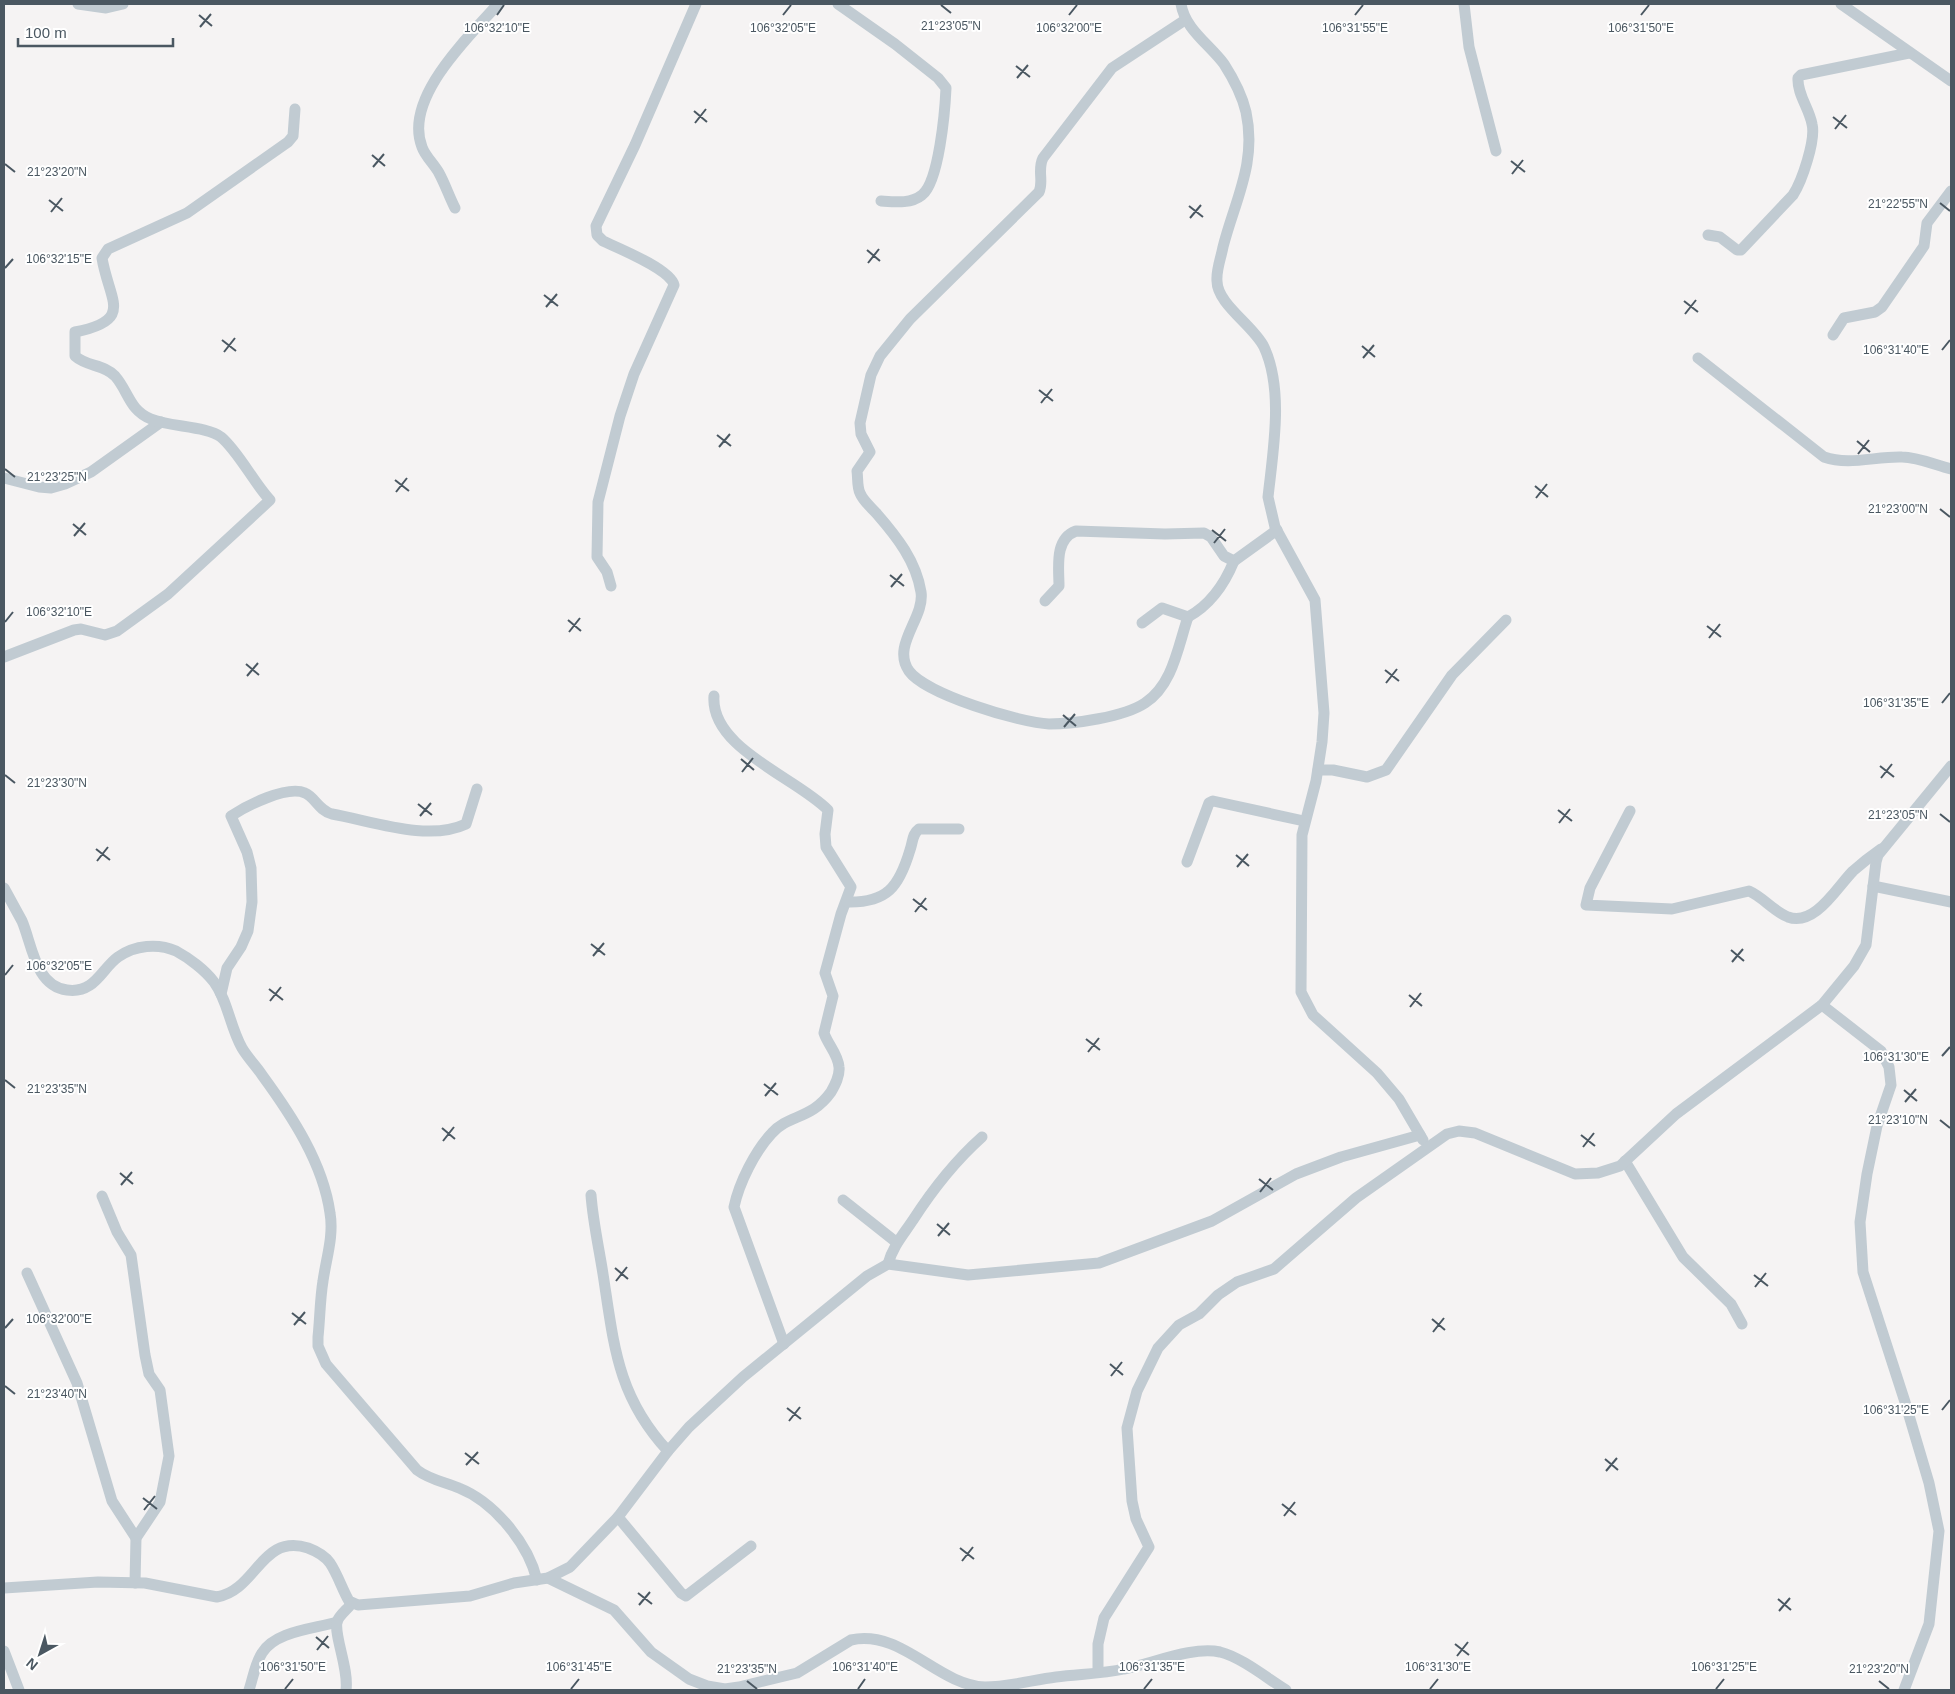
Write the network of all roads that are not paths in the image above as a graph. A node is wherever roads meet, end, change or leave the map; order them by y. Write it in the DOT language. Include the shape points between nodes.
graph roads {
  1 [pos="78,4"];
  2 [pos="123,4"];
  3 [pos="498,4"];
  4 [pos="696,4"];
  5 [pos="838,4"];
  6 [pos="1181,4"];
  7 [pos="1464,4"];
  8 [pos="1841,4"];
  9 [pos="1185,20"];
  10 [pos="1910,53"];
  11 [pos="1951,81"];
  12 [pos="295,109"];
  13 [pos="1496,151"];
  14 [pos="1951,191"];
  15 [pos="881,201"];
  16 [pos="455,208"];
  17 [pos="1708,235"];
  18 [pos="1833,335"];
  19 [pos="1698,358"];
  20 [pos="161,422"];
  21 [pos="1951,469"];
  22 [pos="4,478"];
  23 [pos="1277,530"];
  24 [pos="1234,561"];
  25 [pos="612,586"];
  26 [pos="1046,601"];
  27 [pos="1188,616"];
  28 [pos="1506,620"];
  29 [pos="1142,623"];
  30 [pos="4,657"];
  31 [pos="714,696"];
  32 [pos="1951,766"];
  33 [pos="1318,770"];
  34 [pos="477,789"];
  35 [pos="1630,811"];
  36 [pos="1304,821"];
  37 [pos="959,829"];
  38 [pos="1882,848"];
  39 [pos="1187,862"];
  40 [pos="1873,886"];
  41 [pos="4,888"];
  42 [pos="847,902"];
  43 [pos="1951,902"];
  44 [pos="221,994"];
  45 [pos="1822,1005"];
  46 [pos="1420,1135"];
  47 [pos="982,1137"];
  48 [pos="1427,1147"];
  49 [pos="1625,1161"];
  50 [pos="591,1195"];
  51 [pos="102,1196"];
  52 [pos="844,1200"];
  53 [pos="896,1242"];
  54 [pos="888,1264"];
  55 [pos="27,1273"];
  56 [pos="1742,1324"];
  57 [pos="784,1344"];
  58 [pos="668,1451"];
  59 [pos="618,1517"];
  60 [pos="136,1538"];
  61 [pos="751,1546"];
  62 [pos="543,1579"];
  63 [pos="134,1583"];
  64 [pos="4,1588"];
  65 [pos="352,1603"];
  66 [pos="337,1622"];
  67 [pos="4,1651"];
  68 [pos="1098,1672"];
  69 [pos="725,1689"];
  70 [pos="19,1690"];
  71 [pos="249,1690"];
  72 [pos="346,1690"];
  73 [pos="1286,1690"];
  74 [pos="1904,1690"];
  1 -- 2 [label="street" via="106,8"];
  3 -- 16 [label="street" via="448,61 425,98 419,138"];
  4 -- 25 [label="street" via="596,226 596,234 603,241 658,269 674,285 634,374 598,502 597,557"];
  5 -- 15 [label="street" via="902,50 946,88 937,165 929,186 924,194 909,201"];
  6 -- 9 [label="street"];
  7 -- 13 [label="street" via="1468,47"];
  8 -- 10 [label="street"];
  9 -- 23 [label="street" via="1224,64 1246,112 1250,155 1216,282 1222,296 1263,345 1272,372 1275,411 1268,497"];
  9 -- 27 [label="street" via="1112,68 1042,158 1039,192 910,319 880,356 871,375 860,423 861,434 870,452 857,471 862,497 904,546 920,586 921,602 904,648 907,669 946,696 987,710 1047,724 1134,709 1146,703 1171,671"];
  10 -- 11 [label="street"];
  10 -- 17 [label="street" via="1801,75 1798,82 1813,125 1799,186 1741,250 1720,237"];
  12 -- 20 [label="street" via="293,136 288,142 187,212 104,253 114,311 108,321 75,332 75,356 81,362 109,372 135,408"];
  14 -- 18 [label="street" via="1928,223 1924,246 1882,307 1875,312 1844,318"];
  19 -- 21 [label="street" via="1824,457 1856,461 1908,458"];
  20 -- 22 [label="street" via="73,482 51,488"];
  20 -- 30 [label="street" via="209,432 222,438 270,500 168,594 117,631 105,635 74,630"];
  23 -- 24 [label="street"];
  23 -- 33 [label="street" via="1309,586 1316,605 1324,713"];
  24 -- 26 [label="street" via="1224,556 1211,537 1204,533 1076,531 1063,544 1057,562 1059,586"];
  24 -- 27 [label="street" via="1226,581"];
  27 -- 29 [label="street" via="1162,608"];
  28 -- 33 [label="street" via="1454,672 1386,770 1367,777"];
  31 -- 42 [label="street" via="713,708 719,722 736,743 828,810 826,847 851,887"];
  32 -- 38 [label="street"];
  33 -- 36 [label="street"];
  34 -- 44 [label="street" via="466,824 435,830 406,829 324,812 307,794 296,792 259,800 231,816 247,852 252,902 248,931 227,968"];
  35 -- 38 [label="street" via="1590,888 1586,905 1672,909 1749,891 1782,914 1794,919 1804,918 1819,909 1854,871"];
  36 -- 39 [label="street" via="1210,802"];
  36 -- 46 [label="street" via="1300,862 1301,992 1313,1015 1382,1078 1406,1108"];
  37 -- 42 [label="street" via="919,829 913,835 907,862 895,886 872,900"];
  38 -- 40 [label="street" via="1876,862"];
  40 -- 43 [label="street"];
  40 -- 45 [label="street" via="1868,938 1862,955"];
  41 -- 44 [label="street" via="22,922 42,973 57,987 78,989 98,979 118,957 158,946 176,951 190,960 210,977"];
  42 -- 57 [label="street" via="825,973 833,996 824,1033 836,1056 838,1077 819,1107 773,1132 750,1168 734,1207"];
  44 -- 62 [label="street" via="241,1047 306,1143 326,1197 331,1234 323,1281 318,1346 326,1364 417,1470 477,1497 499,1517"];
  45 -- 49 [label="street" via="1676,1114"];
  45 -- 74 [label="street" via="1881,1051 1890,1075 1867,1174 1860,1222 1863,1272 1929,1483 1939,1531 1929,1624"];
  46 -- 48 [label="street"];
  46 -- 54 [label="street" via="1341,1157 1296,1174 1212,1221 1099,1264 968,1275"];
  47 -- 53 [label="street" via="950,1168"];
  48 -- 49 [label="street" via="1447,1134 1468,1132 1575,1174 1598,1173 1620,1166"];
  48 -- 68 [label="street" via="1356,1198 1274,1270 1237,1282 1199,1314 1179,1325 1158,1348 1137,1391 1127,1428 1132,1501 1149,1547 1104,1618 1098,1644"];
  49 -- 56 [label="street" via="1684,1257 1732,1304"];
  50 -- 58 [label="street" via="622,1376 647,1425"];
  51 -- 60 [label="street" via="131,1255 145,1355 149,1374 160,1390 169,1456 160,1502"];
  52 -- 53 [label="street"];
  53 -- 54 [label="street"];
  54 -- 57 [label="street" via="867,1276"];
  55 -- 60 [label="street" via="77,1383 112,1501"];
  57 -- 58 [label="street" via="724,1393"];
  58 -- 59 [label="street"];
  59 -- 61 [label="street" via="686,1596"];
  59 -- 62 [label="street" via="570,1567"];
  60 -- 63 [label="street"];
  62 -- 65 [label="street" via="470,1596"];
  62 -- 69 [label="street" via="614,1610 641,1643 688,1679"];
  63 -- 64 [label="street"];
  63 -- 65 [label="street" via="203,1596 226,1595 241,1586 280,1546 293,1545 314,1550 328,1561"];
  65 -- 66 [label="street"];
  66 -- 71 [label="street" via="294,1632 272,1642 261,1654"];
  66 -- 72 [label="street"];
  67 -- 70 [label="street"];
  68 -- 69 [label="street" via="984,1687 960,1680 899,1647 860,1638 797,1673"];
  68 -- 73 [label="street" via="1124,1669 1182,1654 1213,1652 1225,1654"];
}
